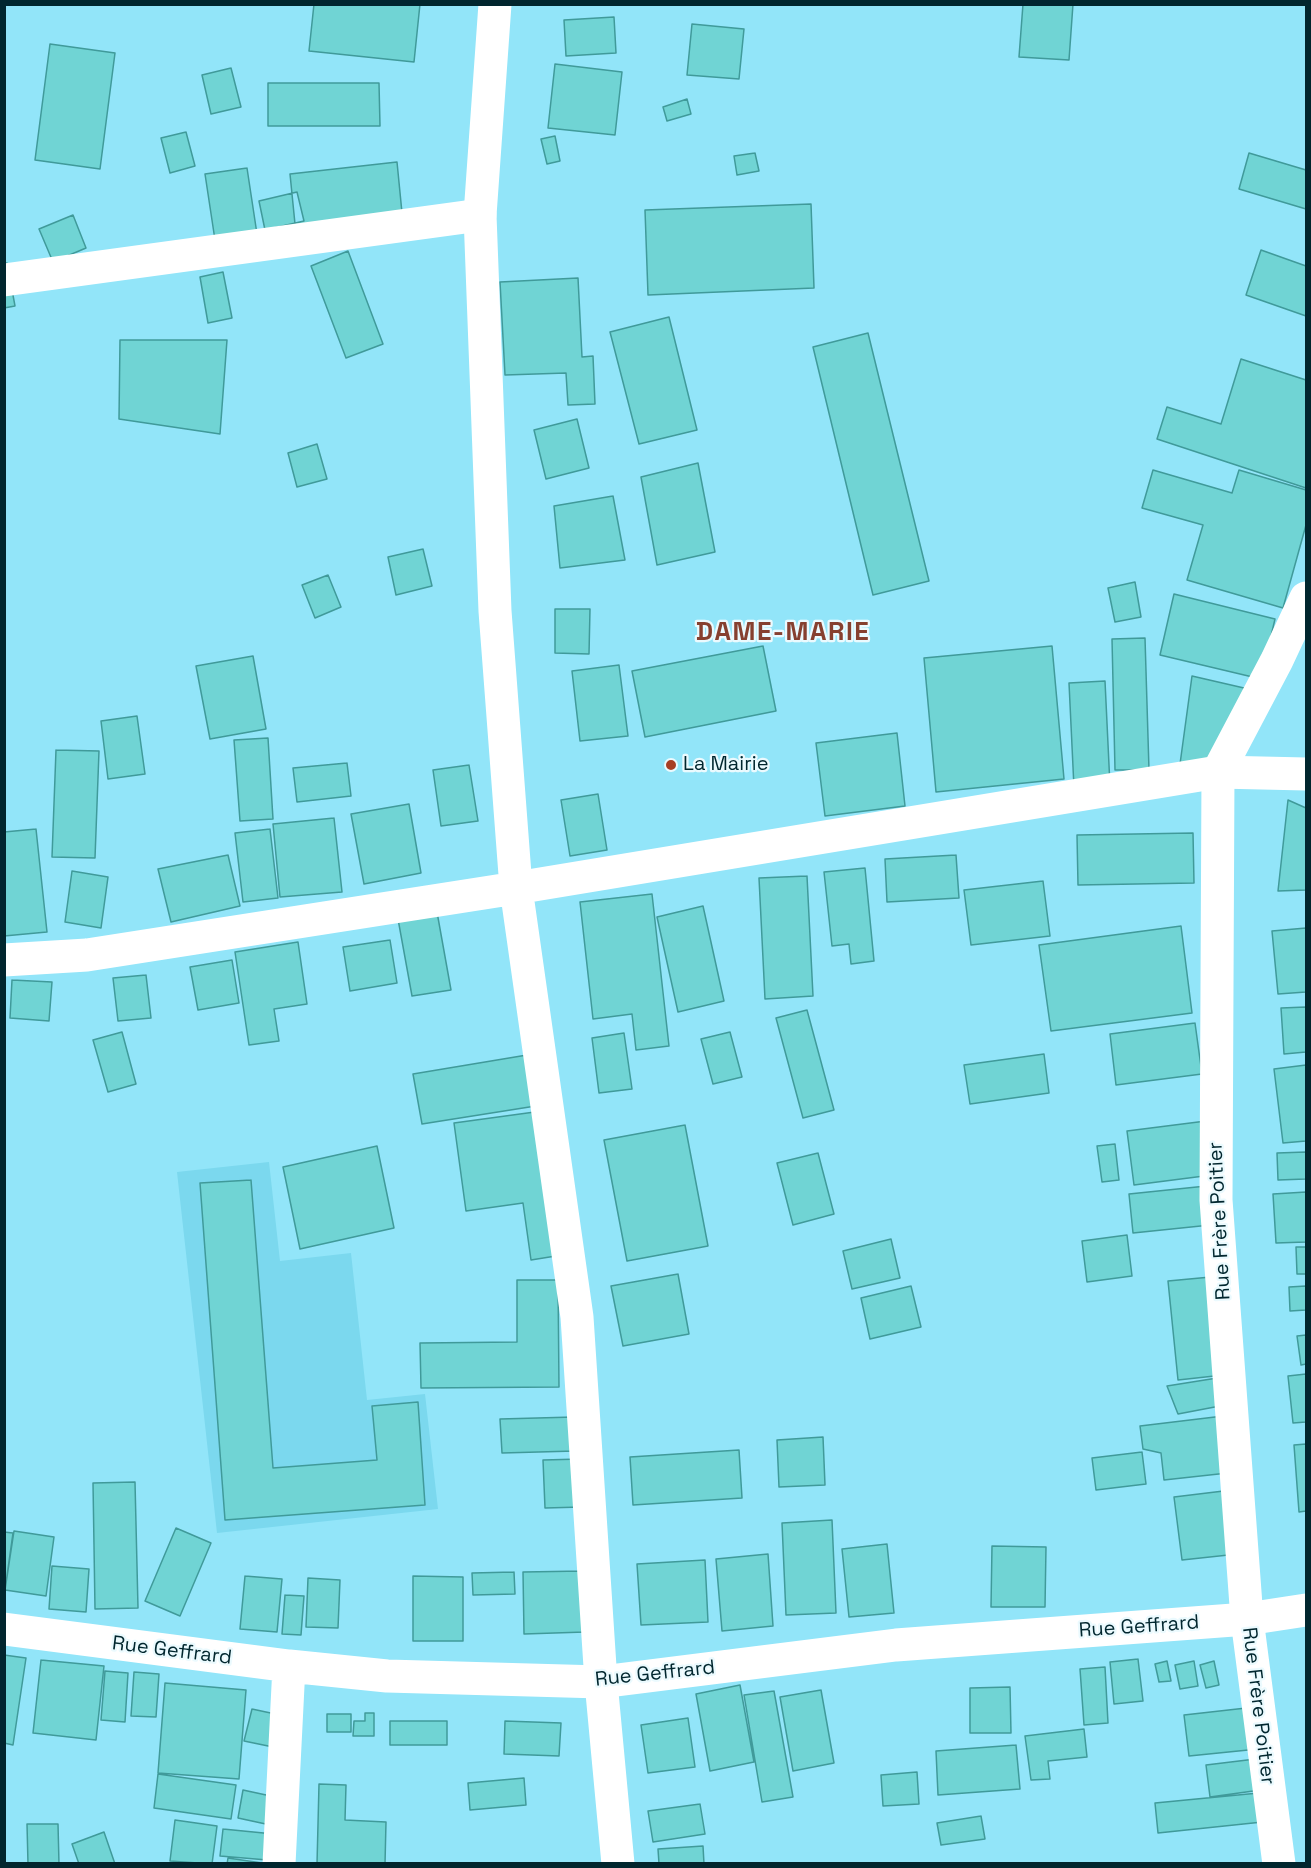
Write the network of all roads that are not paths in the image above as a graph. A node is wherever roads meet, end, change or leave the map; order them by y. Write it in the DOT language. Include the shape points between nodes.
graph roads {
  1 [pos="495,4"];
  2 [pos="480,215"];
  3 [pos="4,280"];
  4 [pos="1306,598"];
  5 [pos="1218,772"];
  6 [pos="1306,774"];
  7 [pos="516,888"];
  8 [pos="4,960"];
  9 [pos="1306,1610"];
  10 [pos="1247,1619"];
  11 [pos="4,1629"];
  12 [pos="289,1666"];
  13 [pos="601,1682"];
  14 [pos="279,1863"];
  15 [pos="618,1863"];
  16 [pos="1279,1863"];
  1 -- 2 [label="street"];
  2 -- 3 [label="street"];
  2 -- 7 [label="street" via="495,611"];
  4 -- 5 [label="street, Rue Frère Poitier"];
  5 -- 6 [label="street"];
  5 -- 7 [label="street"];
  5 -- 10 [label="street, Rue Frère Poitier" via="1216,1200"];
  7 -- 8 [label="street" via="87,955"];
  7 -- 13 [label="street" via="577,1317"];
  9 -- 10 [label="street, Rue Geffrard"];
  10 -- 13 [label="street, Rue Geffrard" via="896,1644"];
  10 -- 16 [label="street, Rue Frère Poitier"];
  11 -- 12 [label="street, Rue Geffrard"];
  12 -- 13 [label="street, Rue Geffrard" via="387,1676"];
  12 -- 14 [label="street"];
  13 -- 15 [label="street"];
}
